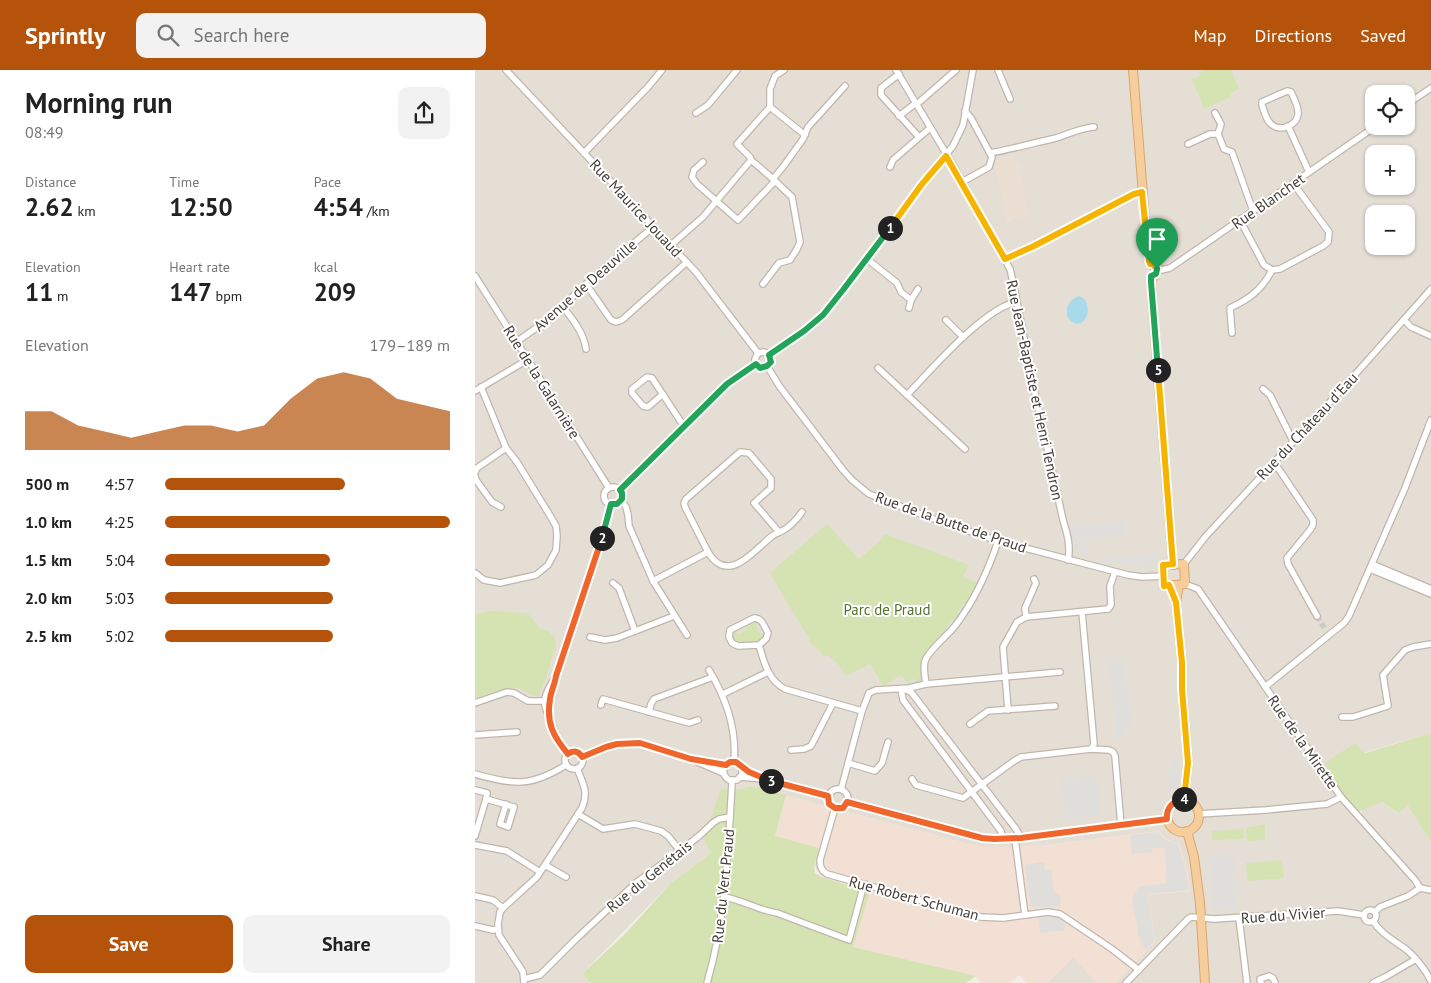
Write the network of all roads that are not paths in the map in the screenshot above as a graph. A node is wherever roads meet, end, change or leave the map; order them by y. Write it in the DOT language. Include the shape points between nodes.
graph roads {
  1 [pos="506,70"];
  2 [pos="662,70"];
  3 [pos="737,70"];
  4 [pos="768,70"];
  5 [pos="784,70"];
  6 [pos="955,70"];
  7 [pos="973,70"];
  8 [pos="998,70"];
  9 [pos="1133,70"];
  10 [pos="897,72"];
  11 [pos="775,76"];
  12 [pos="845,86"];
  13 [pos="1431,88"];
  14 [pos="1010,99"];
  15 [pos="1415,99"];
  16 [pos="916,104"];
  17 [pos="770,106"];
  18 [pos="965,111"];
  19 [pos="696,113"];
  20 [pos="1215,113"];
  21 [pos="899,116"];
  22 [pos="1288,126"];
  23 [pos="1094,127"];
  24 [pos="930,128"];
  25 [pos="1218,134"];
  26 [pos="1365,134"];
  27 [pos="805,135"];
  28 [pos="919,137"];
  29 [pos="1187,144"];
  30 [pos="584,153"];
  31 [pos="990,153"];
  32 [pos="946,156"];
  33 [pos="751,160"];
  34 [pos="703,162"];
  35 [pos="890,167"];
  36 [pos="1309,172"];
  37 [pos="774,180"];
  38 [pos="962,182"];
  39 [pos="1293,183"];
  40 [pos="1142,192"];
  41 [pos="716,201"];
  42 [pos="1253,211"];
  43 [pos="1240,220"];
  44 [pos="653,227"];
  45 [pos="671,245"];
  46 [pos="867,259"];
  47 [pos="1005,259"];
  48 [pos="687,262"];
  49 [pos="1272,270"];
  50 [pos="1148,271"];
  51 [pos="1157,271"];
  52 [pos="475,276"];
  53 [pos="586,284"];
  54 [pos="763,284"];
  55 [pos="918,289"];
  56 [pos="1431,289"];
  57 [pos="911,300"];
  58 [pos="1017,302"];
  59 [pos="562,306"];
  60 [pos="909,308"];
  61 [pos="946,320"];
  62 [pos="1404,320"];
  63 [pos="1233,333"];
  64 [pos="1431,336"];
  65 [pos="963,337"];
  66 [pos="516,342"];
  67 [pos="586,349"];
  68 [pos="758,353"];
  69 [pos="769,355"];
  70 [pos="527,360"];
  71 [pos="756,364"];
  72 [pos="767,366"];
  73 [pos="878,368"];
  74 [pos="481,387"];
  75 [pos="1263,389"];
  76 [pos="475,392"];
  77 [pos="663,394"];
  78 [pos="907,395"];
  79 [pos="1431,420"];
  80 [pos="684,425"];
  81 [pos="1293,441"];
  82 [pos="506,448"];
  83 [pos="965,449"];
  84 [pos="1274,462"];
  85 [pos="475,474"];
  86 [pos="609,488"];
  87 [pos="620,490"];
  88 [pos="621,500"];
  89 [pos="611,504"];
  90 [pos="501,507"];
  91 [pos="802,512"];
  92 [pos="779,532"];
  93 [pos="998,541"];
  94 [pos="708,552"];
  95 [pos="1068,560"];
  96 [pos="1173,564"];
  97 [pos="1184,564"];
  98 [pos="1371,566"];
  99 [pos="1115,572"];
  100 [pos="475,573"];
  101 [pos="1163,576"];
  102 [pos="1034,579"];
  103 [pos="653,581"];
  104 [pos="613,583"];
  105 [pos="1182,584"];
  106 [pos="1169,585"];
  107 [pos="1431,592"];
  108 [pos="1176,602"];
  109 [pos="1082,612"];
  110 [pos="674,616"];
  111 [pos="1317,616"];
  112 [pos="1026,617"];
  113 [pos="1325,628"];
  114 [pos="635,631"];
  115 [pos="687,635"];
  116 [pos="1329,635"];
  117 [pos="589,638"];
  118 [pos="1431,644"];
  119 [pos="759,645"];
  120 [pos="709,670"];
  121 [pos="768,672"];
  122 [pos="1059,672"];
  123 [pos="556,676"];
  124 [pos="713,677"];
  125 [pos="1005,678"];
  126 [pos="926,684"];
  127 [pos="1265,687"];
  128 [pos="901,689"];
  129 [pos="723,694"];
  130 [pos="545,702"];
  131 [pos="475,703"];
  132 [pos="833,703"];
  133 [pos="601,705"];
  134 [pos="1055,706"];
  135 [pos="862,710"];
  136 [pos="1008,710"];
  137 [pos="649,712"];
  138 [pos="548,713"];
  139 [pos="1342,717"];
  140 [pos="698,720"];
  141 [pos="970,724"];
  142 [pos="517,732"];
  143 [pos="475,735"];
  144 [pos="944,736"];
  145 [pos="888,742"];
  146 [pos="934,743"];
  147 [pos="1091,749"];
  148 [pos="791,750"];
  149 [pos="568,754"];
  150 [pos="582,757"];
  151 [pos="691,759"];
  152 [pos="734,762"];
  153 [pos="848,763"];
  154 [pos="566,765"];
  155 [pos="726,765"];
  156 [pos="577,768"];
  157 [pos="741,768"];
  158 [pos="723,773"];
  159 [pos="475,774"];
  160 [pos="740,777"];
  161 [pos="765,779"];
  162 [pos="912,779"];
  163 [pos="731,781"];
  164 [pos="981,784"];
  165 [pos="840,789"];
  166 [pos="475,790"];
  167 [pos="971,792"];
  168 [pos="828,796"];
  169 [pos="1341,797"];
  170 [pos="486,799"];
  171 [pos="1184,800"];
  172 [pos="847,802"];
  173 [pos="506,804"];
  174 [pos="835,808"];
  175 [pos="578,814"];
  176 [pos="1198,814"];
  177 [pos="730,818"];
  178 [pos="1167,819"];
  179 [pos="1121,825"];
  180 [pos="1187,831"];
  181 [pos="475,836"];
  182 [pos="1018,838"];
  183 [pos="1003,839"];
  184 [pos="475,845"];
  185 [pos="680,851"];
  186 [pos="545,865"];
  187 [pos="541,872"];
  188 [pos="566,877"];
  189 [pos="864,884"];
  190 [pos="1420,888"];
  191 [pos="1431,890"];
  192 [pos="475,896"];
  193 [pos="724,897"];
  194 [pos="503,908"];
  195 [pos="1375,912"];
  196 [pos="1364,914"];
  197 [pos="1025,915"];
  198 [pos="1201,918"];
  199 [pos="1239,918"];
  200 [pos="1373,921"];
  201 [pos="475,926"];
  202 [pos="498,929"];
  203 [pos="1416,959"];
  204 [pos="1139,970"];
  205 [pos="1247,980"];
  206 [pos="524,981"];
  207 [pos="1260,981"];
  208 [pos="1376,982"];
  209 [pos="1430,982"];
  210 [pos="707,983"];
  211 [pos="1126,983"];
  212 [pos="1205,983"];
  213 [pos="1275,983"];
  1 -- 30 [label="street, Rue Maurice Jouaud"];
  2 -- 30 [label="street"];
  3 -- 19 [label="street" via="708,105"];
  4 -- 11 [label="street"];
  5 -- 11 [label="street"];
  6 -- 16 [label="street"];
  7 -- 18 [label="street"];
  8 -- 14 [label="street"];
  9 -- 40 [label="main road"];
  10 -- 16 [label="street, Rue Jean-Baptiste et Henri Tendron"];
  10 -- 21 [label="street" via="881,88 881,95"];
  11 -- 17 [label="street" via="770,89"];
  12 -- 27 [label="street" via="808,127"];
  13 -- 15 [label="street"];
  16 -- 21 [label="street"];
  16 -- 24 [label="street, Rue Jean-Baptiste et Henri Tendron"];
  17 -- 27 [label="street"];
  17 -- 33 [label="street" via="737,144"];
  18 -- 31 [label="street"];
  18 -- 32 [label="street" via="960,133"];
  20 -- 25 [label="street" via="1221,124"];
  21 -- 28 [label="street"];
  22 -- 22 [label="street" via="1295,123 1299,113 1289,90 1262,102 1270,123 1275,127"];
  22 -- 36 [label="street"];
  23 -- 31 [label="street"];
  24 -- 28 [label="street"];
  24 -- 32 [label="street, Rue Jean-Baptiste et Henri Tendron"];
  25 -- 29 [label="street"];
  25 -- 42 [label="street" via="1224,149 1232,152"];
  26 -- 36 [label="street, Rue Blanchet"];
  27 -- 37 [label="street"];
  28 -- 35 [label="street" via="893,160"];
  30 -- 44 [label="street, Rue Maurice Jouaud"];
  31 -- 38 [label="street" via="991,166"];
  32 -- 38 [label="street, Rue Jean-Baptiste et Henri Tendron"];
  32 -- 46 [label="street"];
  33 -- 37 [label="street"];
  33 -- 41 [label="street"];
  34 -- 41 [label="street" via="694,170 692,177"];
  36 -- 39 [label="street, Rue Blanchet"];
  37 -- 41 [label="street" via="738,220"];
  37 -- 54 [label="street" via="792,197 799,242 789,260 779,263"];
  38 -- 47 [label="street, Rue Jean-Baptiste et Henri Tendron"];
  39 -- 42 [label="street, Rue Blanchet"];
  39 -- 49 [label="street" via="1329,232 1328,242 1280,269"];
  40 -- 47 [label="street"];
  40 -- 50 [label="main road"];
  41 -- 45 [label="street"];
  42 -- 43 [label="street, Rue Blanchet"];
  43 -- 49 [label="street" via="1265,265"];
  43 -- 51 [label="street, Rue Blanchet" via="1170,268"];
  44 -- 45 [label="street, Rue Maurice Jouaud"];
  44 -- 53 [label="street, Avenue de Deauville"];
  45 -- 48 [label="street, Rue Maurice Jouaud"];
  46 -- 57 [label="street" via="897,283 901,292"];
  46 -- 69 [label="street" via="823,315"];
  47 -- 58 [label="street, Rue Jean-Baptiste et Henri Tendron"];
  48 -- 53 [label="street" via="616,322 611,320"];
  48 -- 68 [label="street, Rue Maurice Jouaud"];
  49 -- 63 [label="street" via="1250,298 1230,308"];
  50 -- 51 [label="main road" via="1155,276"];
  50 -- 96 [label="main road"];
  52 -- 66 [label="street, Rue de la Galarnière"];
  53 -- 59 [label="street, Avenue de Deauville"];
  55 -- 57 [label="street"];
  56 -- 62 [label="street, Rue du Château d'Eau"];
  57 -- 60 [label="street"];
  58 -- 65 [label="street" via="977,324"];
  58 -- 95 [label="street, Rue Jean-Baptiste et Henri Tendron" via="1067,534"];
  59 -- 66 [label="street, Avenue de Deauville"];
  59 -- 67 [label="street" via="585,341"];
  61 -- 65 [label="street"];
  62 -- 64 [label="street"];
  62 -- 81 [label="street, Rue du Château d'Eau"];
  65 -- 78 [label="street"];
  66 -- 70 [label="street, Rue de la Galarnière"];
  68 -- 69 [label="street"];
  68 -- 71 [label="street"];
  69 -- 72 [label="street" via="771,362"];
  70 -- 74 [label="street"];
  70 -- 86 [label="street, Rue de la Galarnière"];
  71 -- 72 [label="street" via="760,368"];
  71 -- 80 [label="street" via="727,384"];
  72 -- 93 [label="street, Rue de la Butte de Praud" via="843,470 861,488 869,494"];
  73 -- 78 [label="street"];
  74 -- 76 [label="street"];
  74 -- 82 [label="street"];
  75 -- 81 [label="street" via="1270,395"];
  77 -- 77 [label="street" via="652,378 647,377 632,389 643,406 648,406"];
  77 -- 80 [label="street"];
  78 -- 83 [label="street"];
  79 -- 98 [label="street"];
  80 -- 87 [label="street"];
  81 -- 84 [label="street, Rue du Château d'Eau"];
  82 -- 85 [label="street" via="477,468"];
  82 -- 100 [label="street" via="556,526 556,550 548,565 536,575 500,582 484,580"];
  84 -- 97 [label="street, Rue du Château d'Eau"];
  84 -- 111 [label="street" via="1313,520 1311,530 1287,558"];
  85 -- 90 [label="street" via="491,502"];
  86 -- 87 [label="street"];
  86 -- 89 [label="street" via="605,497"];
  87 -- 88 [label="street"];
  88 -- 89 [label="street"];
  88 -- 103 [label="street"];
  89 -- 123 [label="street"];
  91 -- 92 [label="street"];
  92 -- 94 [label="street" via="732,566 719,564"];
  92 -- 94 [label="street" via="754,503 771,488 771,479 749,453 740,452 684,503"];
  93 -- 95 [label="street, Rue de la Butte de Praud"];
  93 -- 126 [label="street" via="969,606 927,658"];
  94 -- 103 [label="street"];
  95 -- 99 [label="street, Rue de la Butte de Praud"];
  96 -- 97 [label="main road"];
  96 -- 101 [label="main road" via="1163,565"];
  97 -- 105 [label="main road"];
  98 -- 107 [label="street"];
  98 -- 116 [label="street" via="1349,616"];
  99 -- 101 [label="street, Rue de la Butte de Praud" via="1142,578"];
  99 -- 109 [label="street" via="1110,586 1109,608"];
  101 -- 106 [label="main road" via="1164,586"];
  102 -- 112 [label="street" via="1036,582 1025,608"];
  103 -- 110 [label="street"];
  104 -- 114 [label="street" via="619,588"];
  105 -- 106 [label="main road"];
  105 -- 108 [label="main road"];
  105 -- 127 [label="street, Rue de la Mirette" via="1198,589"];
  106 -- 108 [label="main road"];
  108 -- 171 [label="main road" via="1188,763"];
  109 -- 112 [label="street"];
  109 -- 147 [label="street" via="1094,744"];
  110 -- 114 [label="street"];
  110 -- 115 [label="street"];
  112 -- 125 [label="street" via="1017,622 1003,647"];
  113 -- 116 [label="street"];
  114 -- 117 [label="street" via="610,639"];
  116 -- 127 [label="street"];
  118 -- 139 [label="street" via="1405,650 1383,675 1388,706 1353,717"];
  119 -- 119 [label="street" via="734,645 729,637 730,630 754,618 761,620 768,632"];
  119 -- 121 [label="street"];
  120 -- 124 [label="street"];
  121 -- 129 [label="street"];
  121 -- 132 [label="street" via="785,689"];
  122 -- 125 [label="street"];
  123 -- 130 [label="street"];
  123 -- 138 [label="street"];
  124 -- 129 [label="street"];
  124 -- 137 [label="street" via="654,699"];
  125 -- 126 [label="street"];
  125 -- 136 [label="street"];
  126 -- 128 [label="street"];
  127 -- 169 [label="street, Rue de la Mirette"];
  128 -- 135 [label="street" via="873,691 866,696"];
  128 -- 144 [label="street" via="911,692"];
  128 -- 146 [label="street" via="902,699"];
  129 -- 152 [label="street" via="731,724"];
  130 -- 131 [label="street" via="528,701 507,692"];
  130 -- 138 [label="street"];
  132 -- 135 [label="street"];
  132 -- 148 [label="street" via="811,746"];
  133 -- 137 [label="street" via="603,699"];
  134 -- 136 [label="street"];
  135 -- 153 [label="street"];
  136 -- 141 [label="street" via="988,711"];
  137 -- 140 [label="street" via="689,723"];
  138 -- 149 [label="street" via="555,737"];
  142 -- 143 [label="street"];
  144 -- 146 [label="street"];
  144 -- 164 [label="street"];
  145 -- 153 [label="street" via="882,763 875,771"];
  146 -- 167 [label="street"];
  147 -- 164 [label="street" via="1019,758"];
  147 -- 179 [label="street" via="1109,750 1114,754"];
  149 -- 150 [label="street" via="575,752"];
  149 -- 154 [label="street"];
  150 -- 151 [label="street" via="606,747 640,743"];
  150 -- 156 [label="street"];
  151 -- 155 [label="street"];
  151 -- 158 [label="street"];
  152 -- 155 [label="street"];
  152 -- 157 [label="street"];
  153 -- 165 [label="street"];
  154 -- 156 [label="street" via="571,769"];
  154 -- 159 [label="street" via="536,780 521,782"];
  155 -- 158 [label="street"];
  156 -- 175 [label="street" via="586,793"];
  157 -- 160 [label="street"];
  157 -- 161 [label="street"];
  158 -- 163 [label="street"];
  160 -- 161 [label="street"];
  160 -- 163 [label="street"];
  161 -- 168 [label="street"];
  162 -- 167 [label="street" via="916,785 963,798"];
  163 -- 177 [label="street"];
  164 -- 167 [label="street"];
  164 -- 182 [label="street" via="1016,829"];
  165 -- 168 [label="street" via="833,790"];
  165 -- 172 [label="street" via="846,793"];
  166 -- 170 [label="street" via="487,793"];
  167 -- 183 [label="street" via="1001,831"];
  168 -- 174 [label="street" via="829,804"];
  169 -- 176 [label="street" via="1327,804"];
  169 -- 190 [label="street, Rue de la Mirette"];
  170 -- 173 [label="street"];
  170 -- 181 [label="street"];
  171 -- 176 [label="main road" via="1195,806"];
  171 -- 178 [label="main road" via="1170,807"];
  172 -- 174 [label="street" via="843,808"];
  172 -- 183 [label="street" via="982,838"];
  174 -- 189 [label="street, Rue Robert Schuman" via="820,866 827,874"];
  175 -- 185 [label="street" via="600,828 635,824 661,831"];
  175 -- 186 [label="street"];
  176 -- 180 [label="main road" via="1195,826"];
  177 -- 185 [label="street, Rue du Genétais" via="714,822"];
  177 -- 193 [label="street, Rue du Vert Praud"];
  178 -- 179 [label="street"];
  178 -- 180 [label="main road" via="1175,829"];
  179 -- 182 [label="street"];
  180 -- 198 [label="main road" via="1194,857"];
  182 -- 183 [label="street"];
  182 -- 197 [label="street"];
  184 -- 187 [label="street" via="510,852"];
  185 -- 206 [label="street, Rue du Genétais" via="626,891 544,972"];
  186 -- 187 [label="street"];
  186 -- 188 [label="street"];
  187 -- 194 [label="street"];
  189 -- 193 [label="street" via="849,940"];
  189 -- 197 [label="street, Rue Robert Schuman" via="981,916"];
  190 -- 191 [label="street"];
  190 -- 195 [label="street"];
  192 -- 194 [label="street" via="493,900"];
  193 -- 210 [label="street, Rue du Vert Praud" via="720,931"];
  194 -- 202 [label="street" via="498,917"];
  195 -- 196 [label="street" via="1370,910"];
  195 -- 200 [label="street"];
  196 -- 199 [label="street, Rue du Vivier" via="1338,911"];
  196 -- 200 [label="street" via="1367,921"];
  197 -- 204 [label="street, Rue Robert Schuman" via="1048,912 1064,916"];
  198 -- 199 [label="street, Rue du Vivier"];
  198 -- 204 [label="street" via="1188,918"];
  198 -- 212 [label="main road"];
  199 -- 205 [label="street"];
  200 -- 203 [label="street"];
  201 -- 202 [label="street"];
  202 -- 206 [label="street" via="502,941 520,967"];
  203 -- 208 [label="street"];
  203 -- 209 [label="street"];
  204 -- 211 [label="street"];
  205 -- 207 [label="street"];
  207 -- 213 [label="street" via="1269,976"];
}
